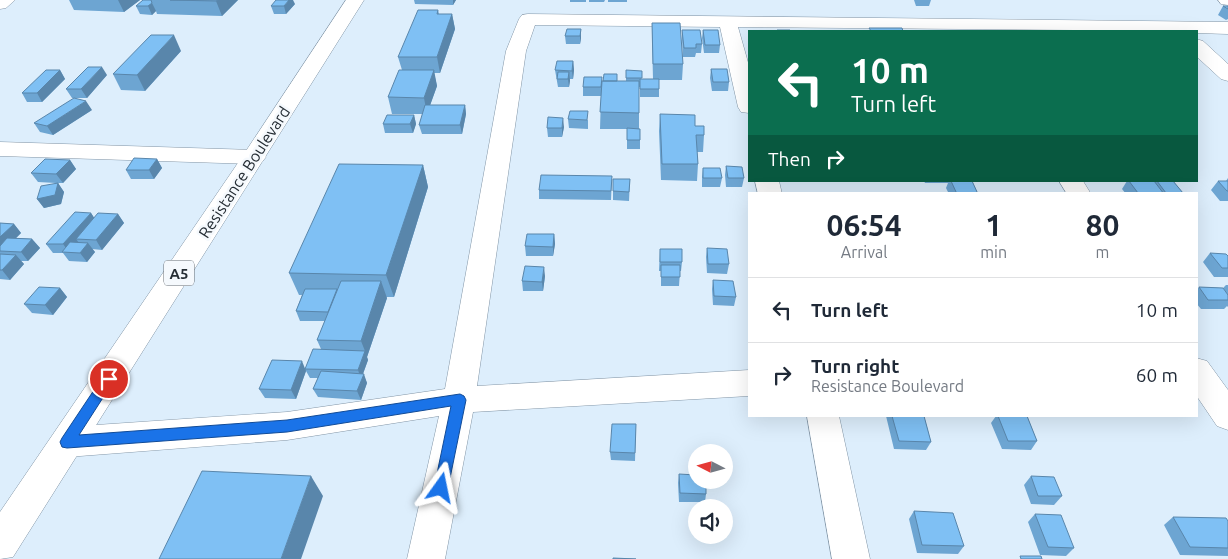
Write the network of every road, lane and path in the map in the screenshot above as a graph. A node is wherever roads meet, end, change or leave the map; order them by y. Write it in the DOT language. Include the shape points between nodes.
graph roads {
  1 [pos="6,0"];
  2 [pos="355,0"];
  3 [pos="0,4"];
  4 [pos="532,10"];
  5 [pos="728,22"];
  6 [pos="969,28"];
  7 [pos="1228,28"];
  8 [pos="1180,30"];
  9 [pos="1198,47"];
  10 [pos="1228,75"];
  11 [pos="748,103"];
  12 [pos="0,149"];
  13 [pos="254,157"];
  14 [pos="1207,381"];
  15 [pos="748,383"];
  16 [pos="460,400"];
  17 [pos="1228,416"];
  18 [pos="823,417"];
  19 [pos="67,442"];
  20 [pos="0,544"];
  21 [pos="426,559"];
  22 [pos="851,559"];
  1 -- 3 [label="main road"];
  2 -- 13 [label="main road, Resistance Boulevard / A5"];
  4 -- 5 [label="main road"];
  4 -- 16 [label="main road" via="516,51"];
  5 -- 6 [label="main road"];
  5 -- 11 [label="main road"];
  6 -- 8 [label="main road"];
  7 -- 8 [label="main road"];
  9 -- 10 [label="main road"];
  12 -- 13 [label="main road"];
  13 -- 19 [label="main road, Resistance Boulevard / A5"];
  14 -- 17 [label="main road"];
  15 -- 16 [label="main road"];
  16 -- 19 [label="main road" via="287,426"];
  16 -- 21 [label="main road"];
  18 -- 22 [label="main road"];
  19 -- 20 [label="main road, Resistance Boulevard / A5"];
}
